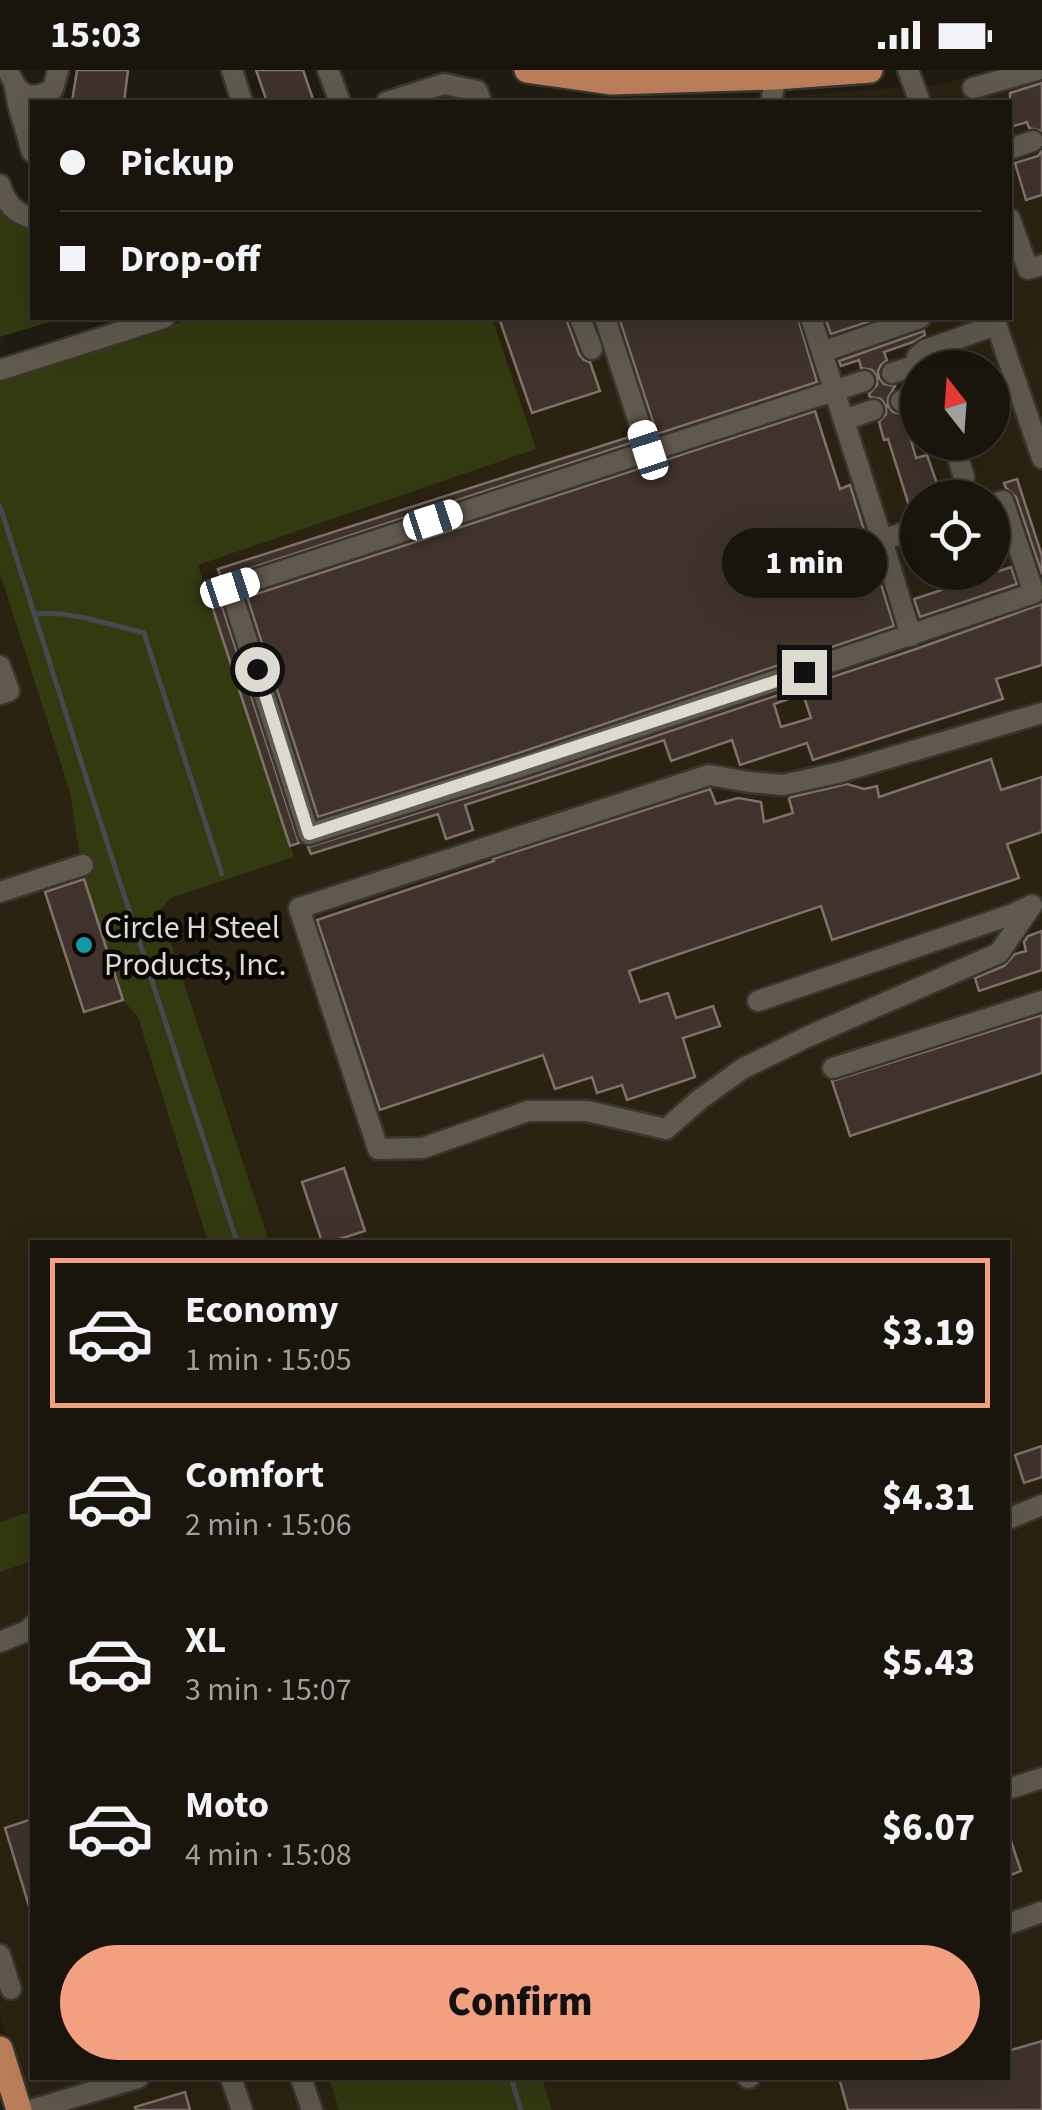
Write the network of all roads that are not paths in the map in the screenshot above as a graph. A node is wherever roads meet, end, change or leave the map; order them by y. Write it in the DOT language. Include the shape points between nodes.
graph roads {
  1 [pos="58,70"];
  2 [pos="232,70"];
  3 [pos="328,70"];
  4 [pos="527,70"];
  5 [pos="870,70"];
  6 [pos="908,70"];
  7 [pos="1028,71"];
  8 [pos="643,76"];
  9 [pos="444,77"];
  10 [pos="11,79"];
  11 [pos="970,87"];
  12 [pos="774,90"];
  13 [pos="241,100"];
  14 [pos="339,100"];
  15 [pos="392,100"];
  16 [pos="480,100"];
  17 [pos="919,100"];
  18 [pos="1033,141"];
  19 [pos="30,145"];
  20 [pos="1012,148"];
  21 [pos="0,185"];
  22 [pos="30,217"];
  23 [pos="1012,226"];
  24 [pos="1042,264"];
  25 [pos="150,320"];
  26 [pos="581,320"];
  27 [pos="607,320"];
  28 [pos="812,320"];
  29 [pos="914,320"];
  30 [pos="995,321"];
  31 [pos="106,326"];
  32 [pos="592,350"];
  33 [pos="924,350"];
  34 [pos="822,352"];
  35 [pos="0,370"];
  36 [pos="892,373"];
  37 [pos="900,373"];
  38 [pos="864,381"];
  39 [pos="1017,384"];
  40 [pos="1010,386"];
  41 [pos="835,390"];
  42 [pos="873,410"];
  43 [pos="844,420"];
  44 [pos="648,450"];
  45 [pos="1042,458"];
  46 [pos="959,460"];
  47 [pos="964,477"];
  48 [pos="1010,522"];
  49 [pos="900,534"];
  50 [pos="882,540"];
  51 [pos="911,636"];
  52 [pos="0,666"];
  53 [pos="0,694"];
  54 [pos="1042,713"];
  55 [pos="83,864"];
  56 [pos="0,892"];
  57 [pos="1037,903"];
  58 [pos="1042,1000"];
  59 [pos="758,1001"];
  60 [pos="833,1068"];
  61 [pos="1042,1504"];
  62 [pos="1010,1517"];
  63 [pos="30,1628"];
  64 [pos="0,1642"];
  65 [pos="1042,1778"];
  66 [pos="1010,1788"];
  67 [pos="1042,1912"];
  68 [pos="1010,1917"];
  69 [pos="0,1955"];
  70 [pos="11,1989"];
  71 [pos="0,2049"];
  72 [pos="131,2080"];
  73 [pos="232,2080"];
  74 [pos="302,2080"];
  75 [pos="20,2110"];
  76 [pos="32,2110"];
  77 [pos="242,2110"];
  78 [pos="312,2110"];
  1 -- 10 [label="street" via="54,89 42,96 27,95"];
  2 -- 13 [label="street"];
  3 -- 14 [label="street"];
  4 -- 8 [label="main road" via="612,82"];
  5 -- 12 [label="main road"];
  6 -- 17 [label="street"];
  7 -- 11 [label="street"];
  8 -- 12 [label="main road"];
  9 -- 15 [label="street"];
  9 -- 16 [label="street" via="477,91"];
  10 -- 19 [label="street"];
  18 -- 20 [label="street"];
  21 -- 22 [label="street" via="13,209"];
  23 -- 24 [label="street" via="1028,269"];
  25 -- 31 [label="street"];
  26 -- 32 [label="street"];
  27 -- 44 [label="street"];
  28 -- 34 [label="street"];
  29 -- 34 [label="street"];
  30 -- 33 [label="street"];
  30 -- 39 [label="street"];
  31 -- 35 [label="street"];
  34 -- 41 [label="street"];
  36 -- 37 [label="street"];
  38 -- 41 [label="street"];
  39 -- 40 [label="street"];
  39 -- 45 [label="street"];
  41 -- 43 [label="street"];
  41 -- 44 [label="street"];
  42 -- 43 [label="street"];
  43 -- 50 [label="street"];
  44 -- 51 [label="street" via="230,588 309,834"];
  46 -- 47 [label="street"];
  48 -- 51 [label="street" via="1034,593"];
  49 -- 50 [label="street"];
  50 -- 51 [label="street"];
  52 -- 53 [label="street" via="8,691"];
  54 -- 57 [label="street" via="783,784 710,774 299,908 378,1149 423,1148 528,1110 587,1110 666,1129 742,1070 1000,953"];
  55 -- 56 [label="street"];
  57 -- 59 [label="street"];
  58 -- 60 [label="street"];
  61 -- 62 [label="street"];
  63 -- 64 [label="street"];
  65 -- 66 [label="street"];
  67 -- 68 [label="street"];
  69 -- 70 [label="street"];
  71 -- 75 [label="main road"];
  72 -- 76 [label="street"];
  73 -- 77 [label="street"];
  74 -- 78 [label="street"];
}
